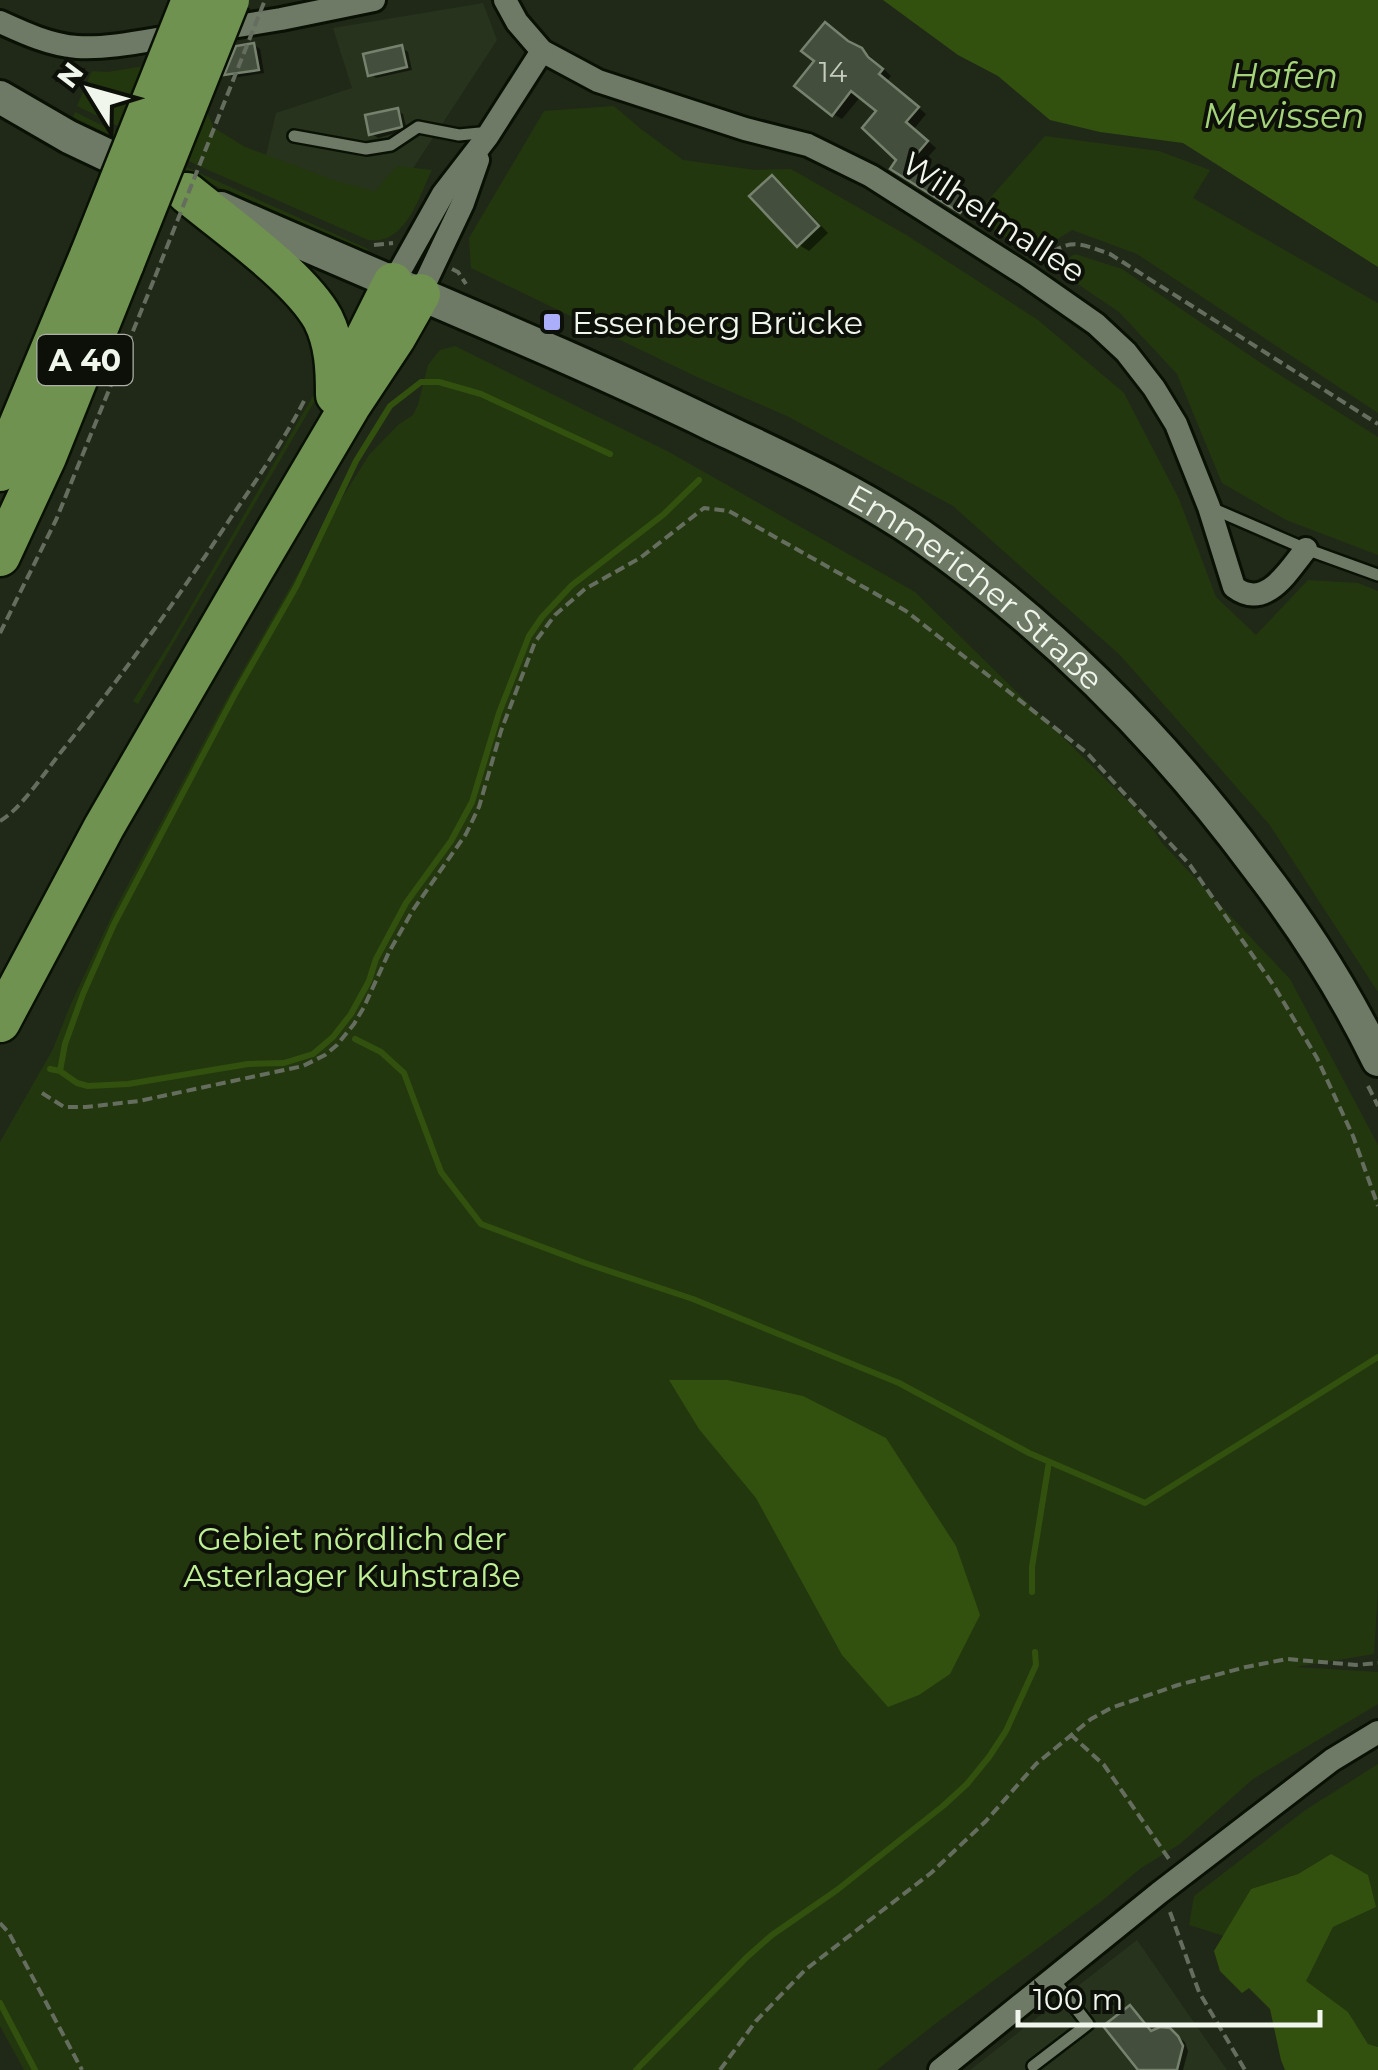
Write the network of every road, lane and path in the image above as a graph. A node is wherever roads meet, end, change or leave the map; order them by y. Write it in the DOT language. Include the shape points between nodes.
graph roads {
  1 [pos="192,0"];
  2 [pos="229,0"];
  3 [pos="265,0"];
  4 [pos="374,0"];
  5 [pos="505,0"];
  6 [pos="0,22"];
  7 [pos="542,51"];
  8 [pos="0,98"];
  9 [pos="294,136"];
  10 [pos="486,137"];
  11 [pos="187,193"];
  12 [pos="123,264"];
  13 [pos="1026,275"];
  14 [pos="416,279"];
  15 [pos="472,287"];
  16 [pos="324,390"];
  17 [pos="1378,424"];
  18 [pos="0,471"];
  19 [pos="1209,507"];
  20 [pos="1306,549"];
  21 [pos="0,556"];
  22 [pos="1378,576"];
  23 [pos="0,822"];
  24 [pos="0,993"];
  25 [pos="0,1022"];
  26 [pos="1370,1068"];
  27 [pos="42,1093"];
  28 [pos="1378,1106"];
  29 [pos="1378,1206"];
  30 [pos="1378,1663"];
  31 [pos="1378,1732"];
  32 [pos="1070,1734"];
  33 [pos="1181,1877"];
  34 [pos="1160,1893"];
  35 [pos="0,1923"];
  36 [pos="1053,1979"];
  37 [pos="1032,2066"];
  38 [pos="82,2070"];
  39 [pos="720,2070"];
  40 [pos="940,2070"];
  41 [pos="1245,2070"];
  1 -- 12 [label="highway, A 40, bridge"];
  2 -- 12 [label="highway, A 40, bridge"];
  3 -- 12 [label="path, bridge"];
  4 -- 6 [label="street" via="107,46 42,40"];
  5 -- 7 [label="street, Wilhelmallee"];
  7 -- 10 [label="street"];
  7 -- 13 [label="street, Wilhelmallee" via="598,81 808,145 871,176"];
  8 -- 11 [label="main road, Emmericher Straße"];
  9 -- 10 [label="lane" via="366,149 391,145 418,126"];
  10 -- 14 [label="street" via="463,203"];
  10 -- 14 [label="street" via="444,194"];
  11 -- 14 [label="main road, Emmericher Straße"];
  11 -- 16 [label="highway" via="307,296 323,320 336,365"];
  12 -- 18 [label="highway, A 40"];
  12 -- 21 [label="highway, A 40"];
  13 -- 17 [label="path" via="1064,244 1110,254"];
  13 -- 19 [label="street, Wilhelmallee" via="1126,352 1176,424"];
  14 -- 15 [label="path" via="458,272"];
  14 -- 16 [label="highway"];
  14 -- 25 [label="highway" via="395,338 104,827"];
  14 -- 26 [label="main road, Emmericher Straße" via="789,461 918,534 1018,610 1132,718 1218,813 1301,925 1362,1026"];
  16 -- 23 [label="path" via="102,702"];
  16 -- 24 [label="highway"];
  19 -- 20 [label="lane"];
  19 -- 20 [label="street, Wilhelmallee" via="1234,587 1244,594 1261,596 1274,588"];
  20 -- 22 [label="lane"];
  26 -- 28 [label="path"];
  27 -- 29 [label="path" via="64,1106 139,1100 303,1066 337,1045 405,924 466,834 536,642 584,589 640,558 704,508 729,511 906,610 1087,753 1190,865 1274,986 1317,1058"];
  30 -- 32 [label="path" via="1287,1659 1246,1667 1112,1708"];
  31 -- 33 [label="street"];
  32 -- 33 [label="path" via="1104,1765"];
  32 -- 39 [label="path" via="932,1874 805,1970"];
  33 -- 34 [label="street"];
  34 -- 36 [label="street"];
  34 -- 41 [label="path" via="1199,1992"];
  35 -- 38 [label="path"];
  36 -- 37 [label="lane" via="1088,2024"];
  36 -- 40 [label="street"];
}
